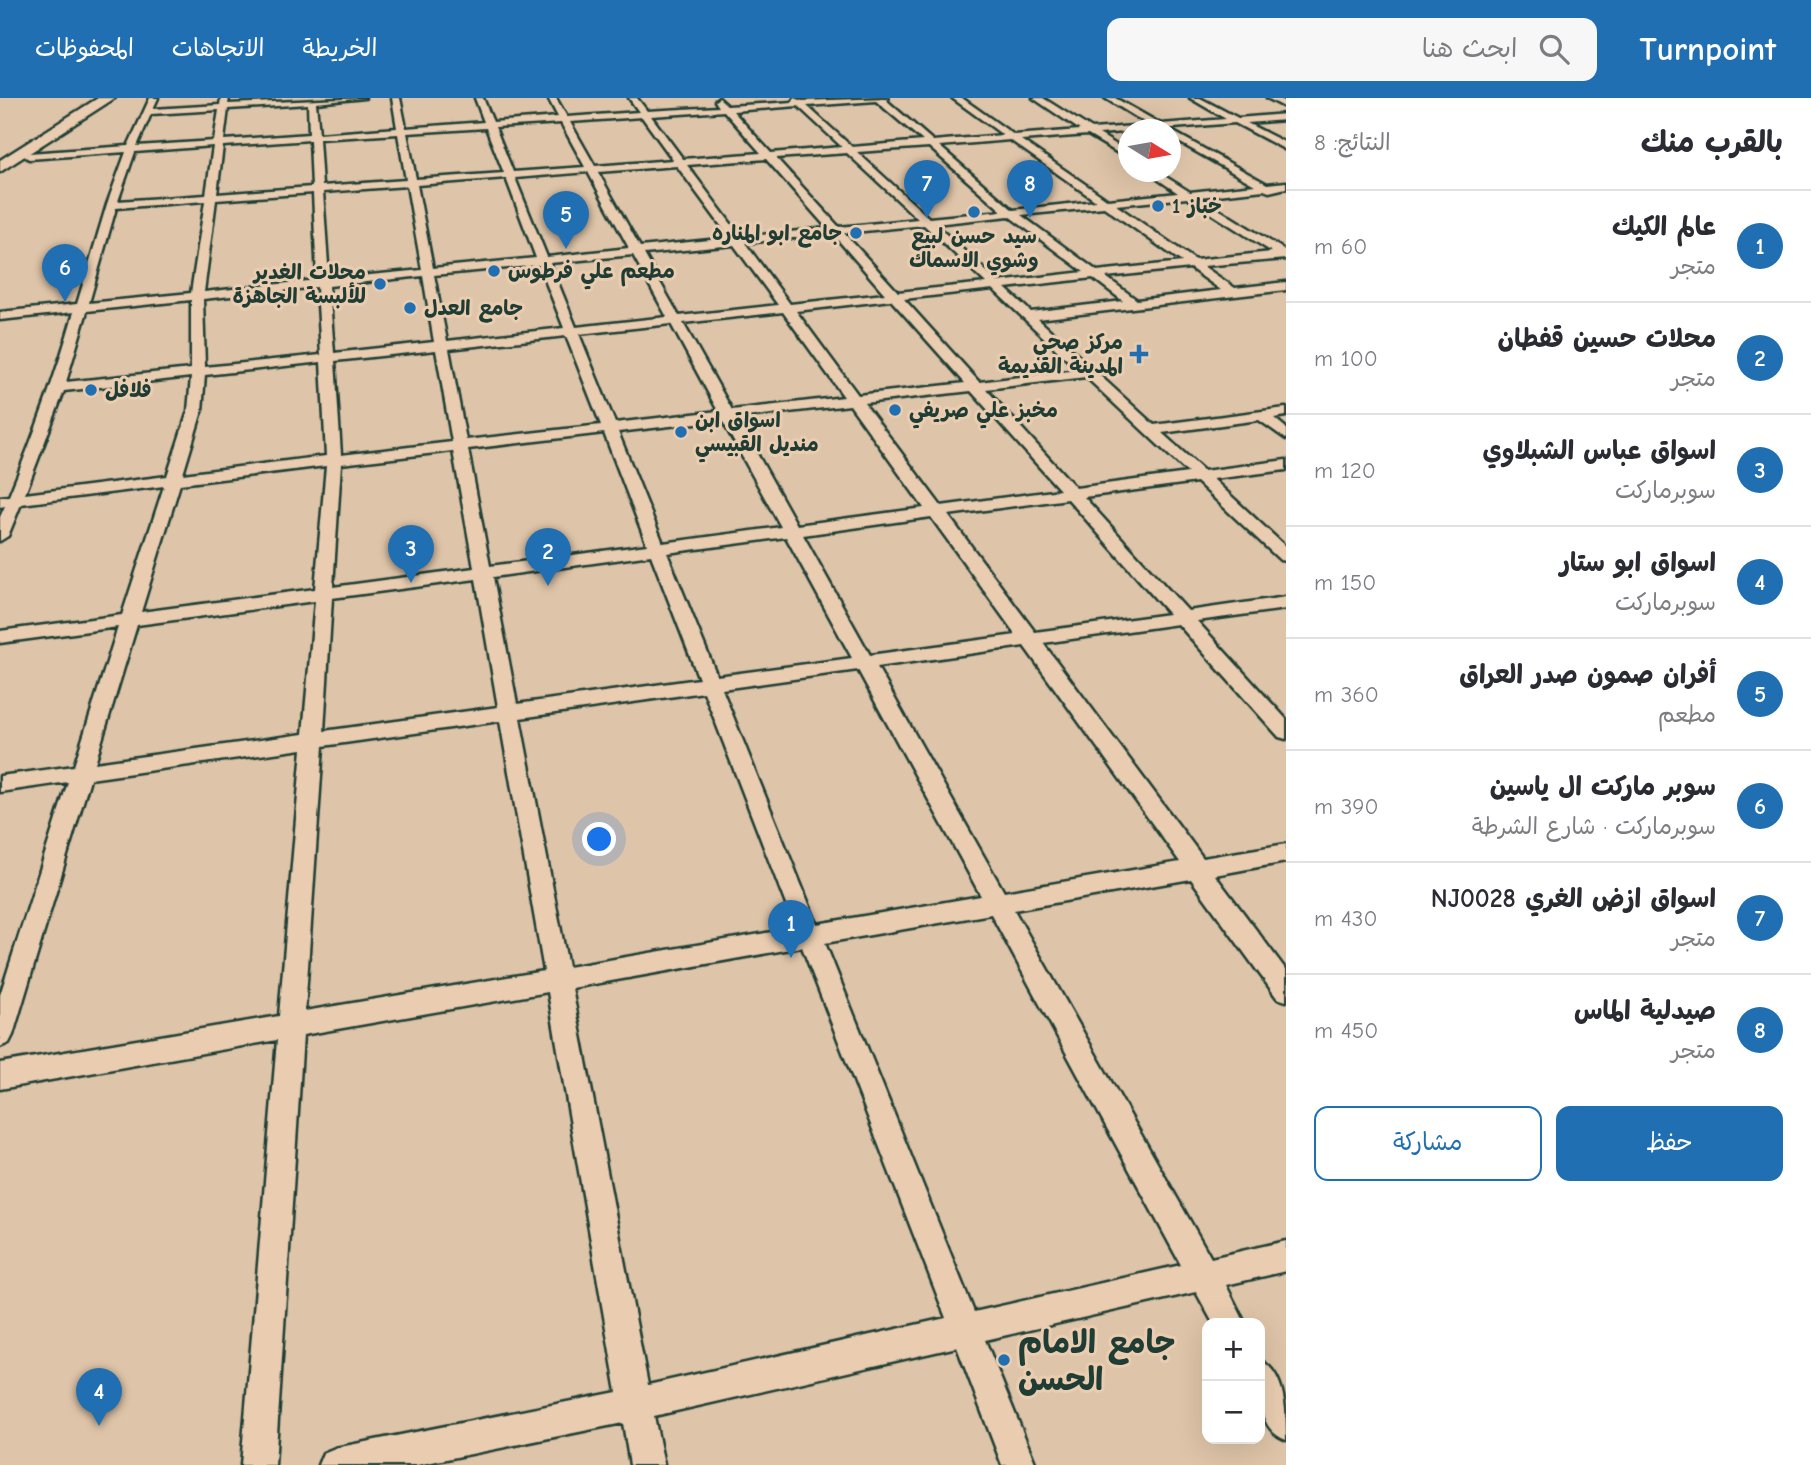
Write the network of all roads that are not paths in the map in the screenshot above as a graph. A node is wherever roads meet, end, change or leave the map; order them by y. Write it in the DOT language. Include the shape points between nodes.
graph roads {
  1 [pos="95,98"];
  2 [pos="108,98"];
  3 [pos="154,98"];
  4 [pos="361,98"];
  5 [pos="396,98"];
  6 [pos="479,98"];
  7 [pos="552,98"];
  8 [pos="633,98"];
  9 [pos="878,98"];
  10 [pos="884,98"];
  11 [pos="956,98"];
  12 [pos="1037,98"];
  13 [pos="1110,98"];
  14 [pos="1194,98"];
  15 [pos="1271,98"];
  16 [pos="318,100"];
  17 [pos="797,101"];
  18 [pos="224,102"];
  19 [pos="721,103"];
  20 [pos="1286,105"];
  21 [pos="148,112"];
  22 [pos="645,114"];
  23 [pos="1286,117"];
  24 [pos="1146,119"];
  25 [pos="565,120"];
  26 [pos="1238,120"];
  27 [pos="490,125"];
  28 [pos="1181,126"];
  29 [pos="1118,130"];
  30 [pos="402,131"];
  31 [pos="1090,132"];
  32 [pos="314,137"];
  33 [pos="1012,137"];
  34 [pos="1181,139"];
  35 [pos="218,143"];
  36 [pos="928,144"];
  37 [pos="1286,147"];
  38 [pos="131,149"];
  39 [pos="849,149"];
  40 [pos="1118,149"];
  41 [pos="29,156"];
  42 [pos="767,156"];
  43 [pos="0,158"];
  44 [pos="680,162"];
  45 [pos="0,167"];
  46 [pos="592,169"];
  47 [pos="510,175"];
  48 [pos="412,182"];
  49 [pos="1169,182"];
  50 [pos="1286,185"];
  51 [pos="1266,187"];
  52 [pos="317,189"];
  53 [pos="1190,195"];
  54 [pos="209,197"];
  55 [pos="1286,199"];
  56 [pos="1106,204"];
  57 [pos="112,205"];
  58 [pos="1011,213"];
  59 [pos="927,222"];
  60 [pos="835,231"];
  61 [pos="738,241"];
  62 [pos="637,251"];
  63 [pos="1285,255"];
  64 [pos="544,261"];
  65 [pos="1192,265"];
  66 [pos="428,272"];
  67 [pos="1098,275"];
  68 [pos="323,283"];
  69 [pos="996,286"];
  70 [pos="1286,286"];
  71 [pos="1232,292"];
  72 [pos="197,296"];
  73 [pos="894,297"];
  74 [pos="1135,304"];
  75 [pos="81,307"];
  76 [pos="787,308"];
  77 [pos="0,316"];
  78 [pos="1028,317"];
  79 [pos="676,320"];
  80 [pos="571,331"];
  81 [pos="442,345"];
  82 [pos="328,358"];
  83 [pos="198,372"];
  84 [pos="1089,373"];
  85 [pos="975,386"];
  86 [pos="58,387"];
  87 [pos="855,401"];
  88 [pos="1286,412"];
  89 [pos="1262,415"];
  90 [pos="729,416"];
  91 [pos="610,430"];
  92 [pos="1151,430"];
  93 [pos="1286,435"];
  94 [pos="460,448"];
  95 [pos="334,460"];
  96 [pos="1286,465"];
  97 [pos="1201,477"];
  98 [pos="173,482"];
  99 [pos="1072,494"];
  100 [pos="8,501"];
  101 [pos="936,512"];
  102 [pos="793,531"];
  103 [pos="0,536"];
  104 [pos="657,549"];
  105 [pos="1286,556"];
  106 [pos="483,573"];
  107 [pos="324,594"];
  108 [pos="1286,603"];
  109 [pos="1183,618"];
  110 [pos="130,620"];
  111 [pos="0,637"];
  112 [pos="1029,638"];
  113 [pos="865,662"];
  114 [pos="711,684"];
  115 [pos="509,712"];
  116 [pos="1286,732"];
  117 [pos="313,740"];
  118 [pos="82,773"];
  119 [pos="0,784"];
  120 [pos="1286,853"];
  121 [pos="1196,867"];
  122 [pos="999,904"];
  123 [pos="810,936"];
  124 [pos="558,980"];
  125 [pos="1286,989"];
  126 [pos="290,1026"];
  127 [pos="0,1035"];
  128 [pos="0,1076"];
  129 [pos="1286,1256"];
  130 [pos="1205,1276"];
  131 [pos="1227,1318"];
  132 [pos="965,1330"];
  133 [pos="1263,1381"];
  134 [pos="636,1404"];
  135 [pos="1286,1424"];
  136 [pos="258,1465"];
  137 [pos="335,1465"];
  138 [pos="647,1465"];
  139 [pos="1019,1465"];
  1 -- 43 [label="main road"];
  2 -- 45 [label="main road"];
  3 -- 21 [label="street"];
  4 -- 16 [label="street"];
  5 -- 30 [label="street"];
  6 -- 27 [label="street"];
  7 -- 25 [label="street"];
  8 -- 22 [label="street"];
  9 -- 10 [label="street"];
  9 -- 17 [label="street"];
  9 -- 36 [label="street"];
  11 -- 33 [label="street"];
  12 -- 31 [label="street"];
  13 -- 24 [label="street"];
  14 -- 26 [label="street"];
  15 -- 20 [label="street"];
  16 -- 18 [label="street"];
  16 -- 32 [label="street"];
  17 -- 19 [label="street"];
  17 -- 39 [label="street"];
  18 -- 21 [label="street"];
  18 -- 35 [label="street"];
  19 -- 22 [label="street"];
  19 -- 42 [label="street"];
  21 -- 38 [label="street"];
  22 -- 25 [label="street"];
  22 -- 44 [label="street"];
  23 -- 26 [label="street"];
  25 -- 27 [label="street"];
  25 -- 46 [label="street"];
  26 -- 28 [label="street"];
  26 -- 37 [label="street"];
  27 -- 30 [label="street"];
  27 -- 47 [label="street"];
  29 -- 31 [label="street"];
  30 -- 32 [label="street"];
  30 -- 48 [label="street"];
  31 -- 33 [label="street"];
  31 -- 40 [label="street"];
  32 -- 35 [label="street"];
  32 -- 52 [label="street"];
  33 -- 36 [label="street"];
  33 -- 56 [label="street"];
  34 -- 51 [label="street"];
  35 -- 38 [label="street"];
  35 -- 54 [label="street"];
  36 -- 39 [label="street"];
  36 -- 58 [label="street"];
  38 -- 41 [label="street"];
  38 -- 57 [label="street"];
  39 -- 42 [label="street"];
  39 -- 59 [label="street"];
  42 -- 44 [label="street"];
  42 -- 60 [label="street"];
  44 -- 46 [label="street"];
  44 -- 61 [label="street"];
  46 -- 47 [label="street"];
  46 -- 62 [label="street"];
  47 -- 48 [label="street"];
  47 -- 64 [label="street"];
  48 -- 52 [label="street"];
  48 -- 66 [label="street"];
  49 -- 53 [label="street"];
  50 -- 51 [label="street"];
  51 -- 53 [label="street"];
  51 -- 55 [label="street"];
  52 -- 54 [label="street"];
  52 -- 68 [label="street"];
  53 -- 56 [label="street"];
  53 -- 63 [label="street"];
  54 -- 57 [label="street"];
  54 -- 72 [label="street"];
  56 -- 58 [label="street"];
  56 -- 65 [label="street"];
  57 -- 75 [label="street"];
  58 -- 59 [label="street"];
  58 -- 67 [label="street"];
  59 -- 60 [label="street"];
  59 -- 69 [label="street"];
  60 -- 61 [label="street"];
  60 -- 73 [label="street"];
  61 -- 62 [label="street"];
  61 -- 76 [label="street"];
  62 -- 64 [label="street"];
  62 -- 79 [label="street"];
  63 -- 65 [label="street"];
  64 -- 66 [label="street"];
  64 -- 80 [label="street"];
  65 -- 67 [label="street"];
  65 -- 71 [label="street"];
  66 -- 68 [label="street"];
  66 -- 81 [label="street"];
  67 -- 69 [label="street"];
  67 -- 74 [label="street"];
  68 -- 72 [label="street"];
  68 -- 82 [label="street"];
  69 -- 73 [label="street"];
  69 -- 78 [label="street"];
  70 -- 71 [label="street"];
  71 -- 74 [label="street"];
  72 -- 75 [label="street"];
  72 -- 83 [label="street"];
  73 -- 76 [label="street"];
  73 -- 85 [label="street"];
  74 -- 78 [label="street"];
  75 -- 77 [label="street"];
  75 -- 86 [label="street"];
  76 -- 79 [label="street"];
  76 -- 87 [label="street"];
  78 -- 84 [label="street"];
  79 -- 80 [label="street"];
  79 -- 90 [label="street"];
  80 -- 81 [label="street"];
  80 -- 91 [label="street"];
  81 -- 82 [label="street"];
  81 -- 94 [label="street"];
  82 -- 83 [label="street"];
  82 -- 95 [label="street"];
  83 -- 86 [label="street"];
  83 -- 98 [label="street" via="195,411"];
  84 -- 85 [label="street"];
  84 -- 92 [label="street"];
  85 -- 87 [label="street"];
  85 -- 99 [label="street"];
  86 -- 100 [label="street"];
  87 -- 90 [label="street"];
  87 -- 101 [label="street"];
  88 -- 89 [label="street"];
  89 -- 92 [label="street"];
  89 -- 93 [label="street"];
  90 -- 91 [label="street"];
  90 -- 102 [label="street"];
  91 -- 94 [label="street"];
  91 -- 104 [label="street"];
  92 -- 97 [label="street"];
  94 -- 95 [label="street"];
  94 -- 106 [label="street"];
  95 -- 98 [label="street"];
  95 -- 107 [label="street"];
  96 -- 97 [label="street"];
  97 -- 99 [label="street"];
  97 -- 105 [label="street"];
  98 -- 100 [label="street"];
  98 -- 110 [label="street"];
  99 -- 101 [label="street"];
  99 -- 109 [label="street"];
  100 -- 103 [label="street"];
  101 -- 102 [label="street"];
  101 -- 112 [label="street"];
  102 -- 104 [label="street"];
  102 -- 113 [label="street"];
  104 -- 106 [label="street"];
  104 -- 114 [label="street"];
  106 -- 107 [label="street"];
  106 -- 115 [label="street"];
  107 -- 110 [label="street"];
  107 -- 117 [label="street"];
  108 -- 109 [label="street"];
  109 -- 112 [label="street"];
  109 -- 116 [label="street"];
  110 -- 111 [label="street"];
  110 -- 118 [label="street"];
  112 -- 113 [label="street"];
  112 -- 121 [label="street"];
  113 -- 114 [label="street"];
  113 -- 122 [label="street"];
  114 -- 115 [label="street"];
  114 -- 123 [label="street"];
  115 -- 117 [label="street"];
  115 -- 124 [label="street"];
  117 -- 118 [label="street"];
  117 -- 126 [label="street"];
  118 -- 119 [label="street"];
  118 -- 127 [label="street"];
  120 -- 121 [label="street"];
  121 -- 122 [label="street"];
  121 -- 125 [label="street"];
  122 -- 123 [label="street"];
  122 -- 130 [label="street"];
  123 -- 124 [label="street"];
  123 -- 132 [label="street"];
  124 -- 126 [label="street"];
  124 -- 134 [label="street"];
  126 -- 128 [label="street"];
  126 -- 136 [label="street"];
  129 -- 130 [label="street"];
  130 -- 131 [label="street"];
  130 -- 132 [label="street"];
  132 -- 134 [label="street"];
  132 -- 139 [label="street"];
  133 -- 135 [label="street"];
  134 -- 137 [label="street"];
  134 -- 138 [label="street"];
}
